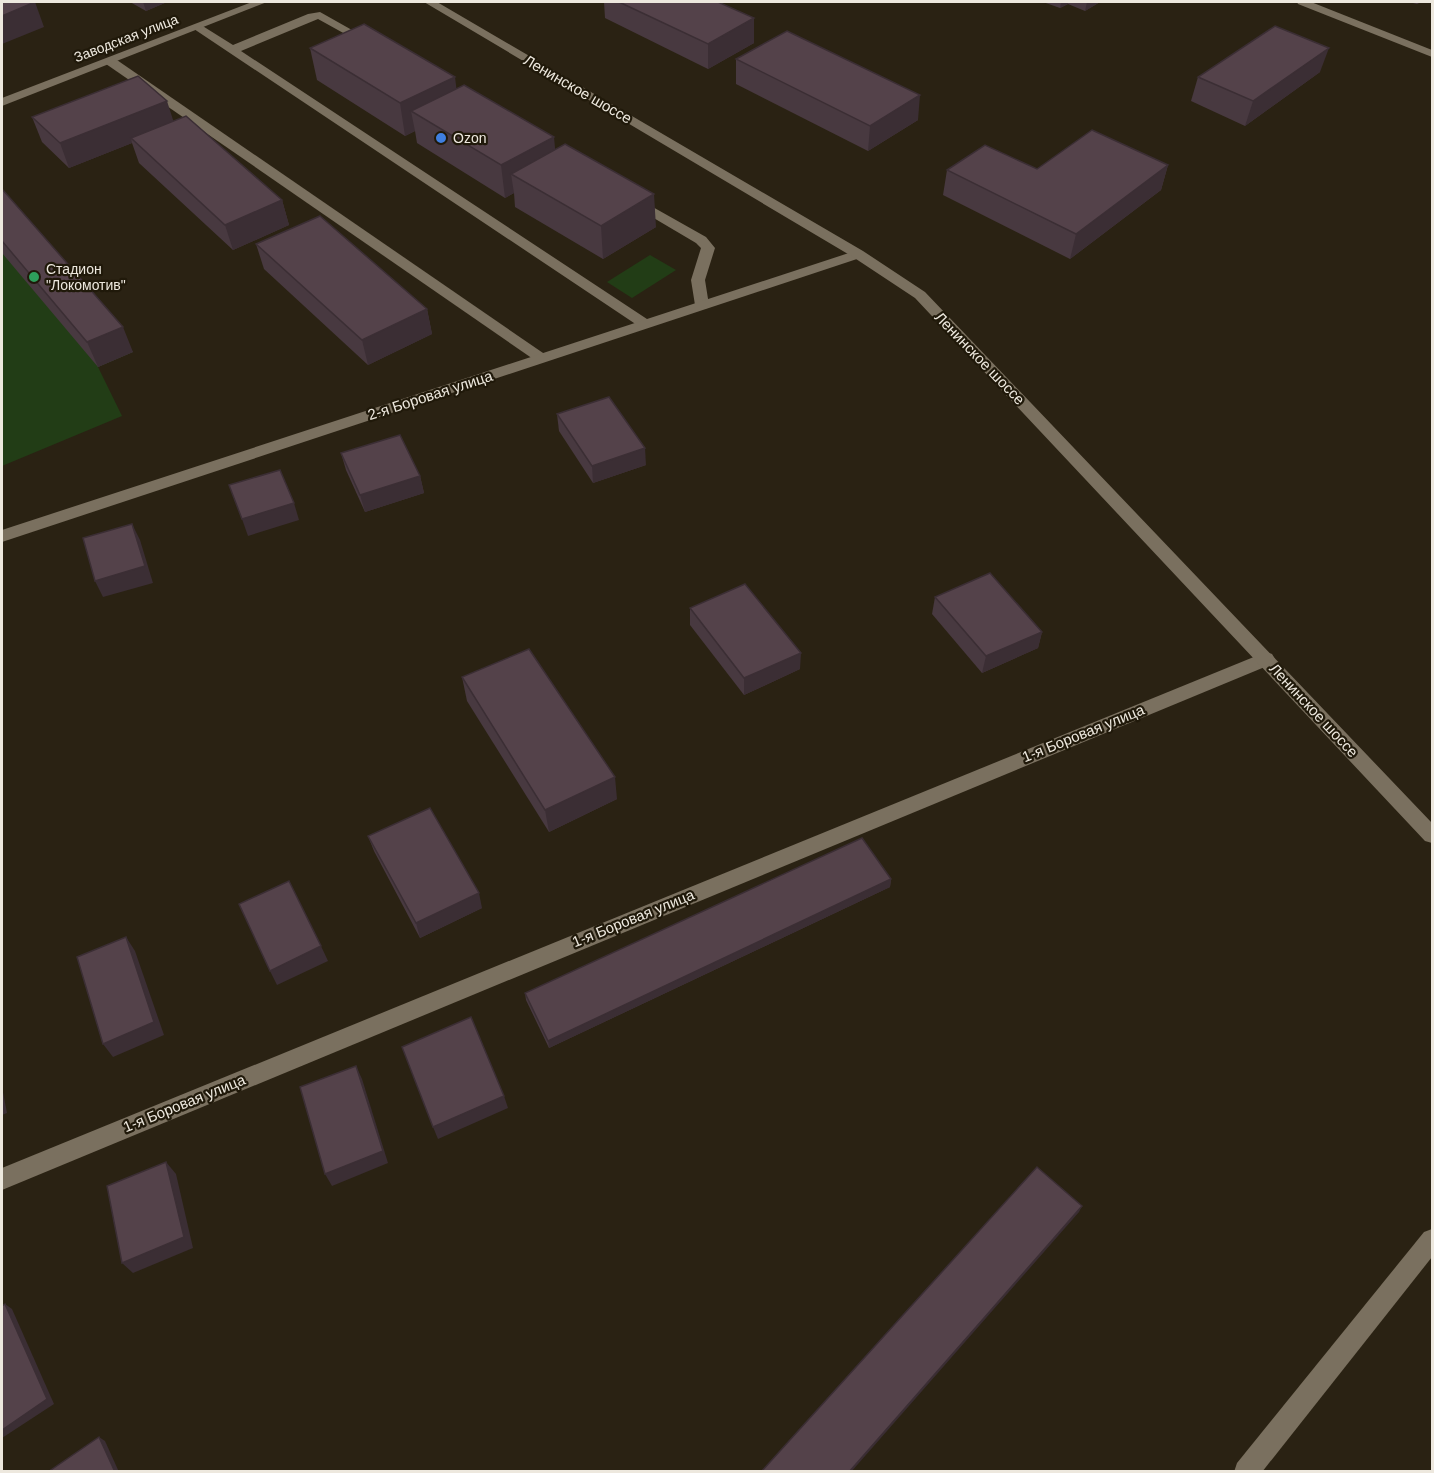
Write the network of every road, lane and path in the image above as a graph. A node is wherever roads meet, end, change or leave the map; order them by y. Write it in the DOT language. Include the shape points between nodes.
graph roads {
  1 [pos="261,2"];
  2 [pos="430,2"];
  3 [pos="1302,2"];
  4 [pos="197,27"];
  5 [pos="377,48"];
  6 [pos="232,50"];
  7 [pos="1432,54"];
  8 [pos="111,61"];
  9 [pos="2,102"];
  10 [pos="620,192"];
  11 [pos="858,254"];
  12 [pos="702,305"];
  13 [pos="645,324"];
  14 [pos="542,358"];
  15 [pos="2,536"];
  16 [pos="1266,659"];
  17 [pos="1432,835"];
  18 [pos="2,1179"];
  19 [pos="1432,1240"];
  20 [pos="1246,1472"];
  1 -- 4 [label="street, Заводская улица"];
  2 -- 11 [label="street, Ленинское шоссе"];
  3 -- 7 [label="street"];
  4 -- 6 [label="street"];
  4 -- 8 [label="street, Заводская улица"];
  5 -- 6 [label="street" via="320,15"];
  6 -- 13 [label="street"];
  8 -- 9 [label="street, Заводская улица"];
  8 -- 14 [label="street"];
  10 -- 12 [label="street" via="708,248 698,280"];
  11 -- 12 [label="street, 2-я Боровая улица"];
  11 -- 16 [label="street, Ленинское шоссе" via="920,295"];
  12 -- 13 [label="street, 2-я Боровая улица"];
  13 -- 14 [label="street, 2-я Боровая улица"];
  14 -- 15 [label="street, 2-я Боровая улица"];
  16 -- 17 [label="street, Ленинское шоссе"];
  16 -- 18 [label="street, 1-я Боровая улица"];
  19 -- 20 [label="street"];
}
